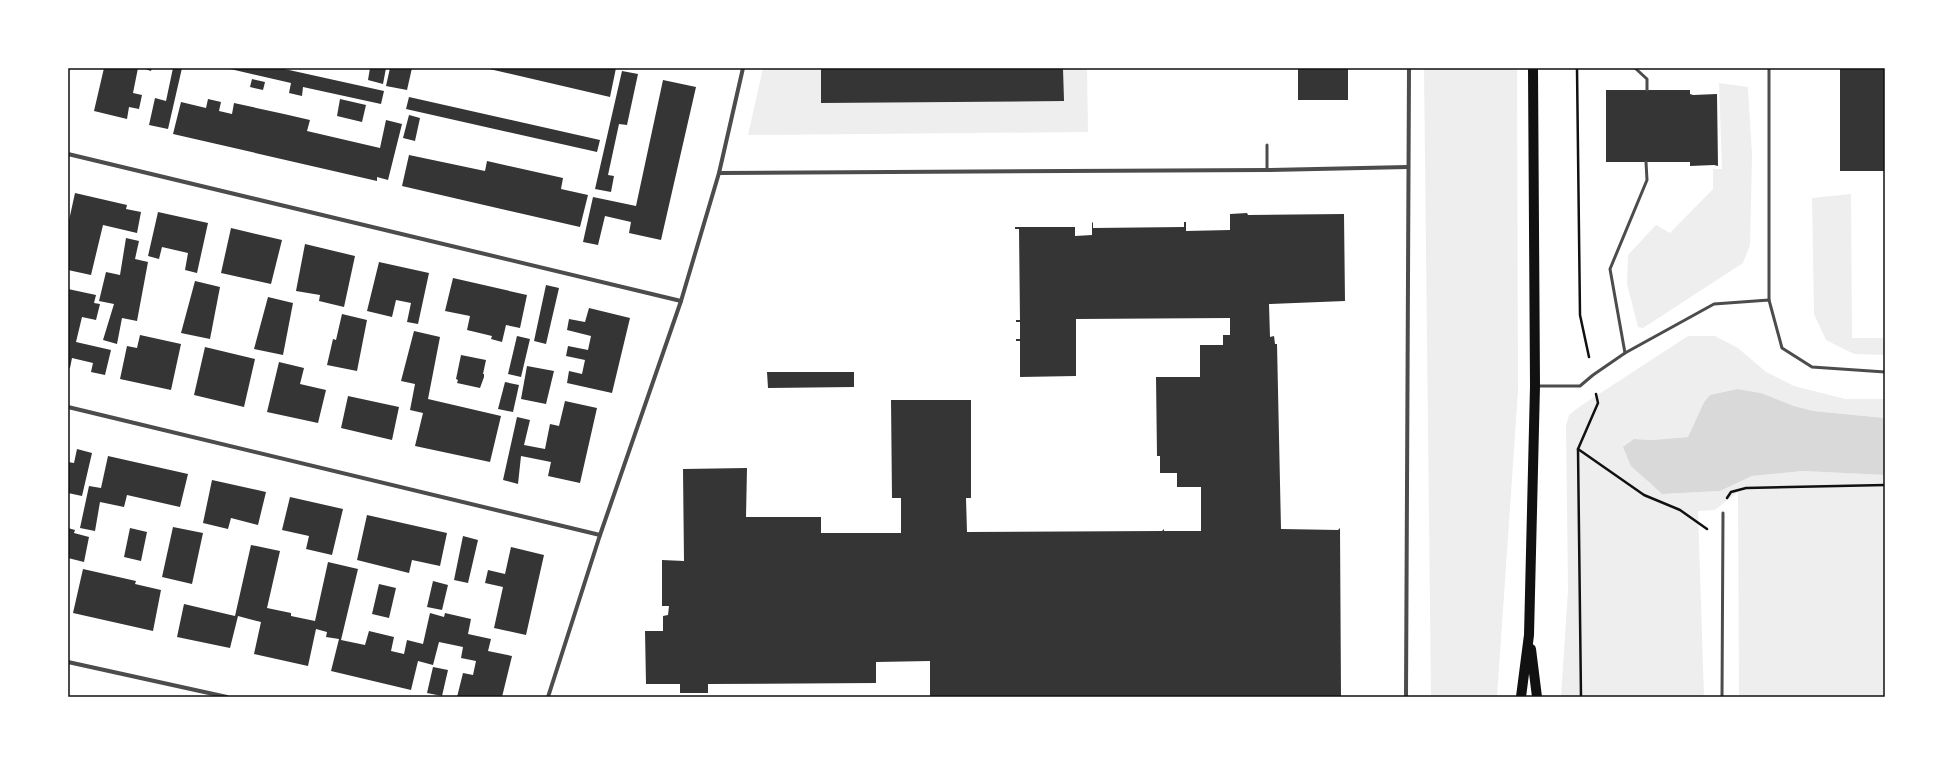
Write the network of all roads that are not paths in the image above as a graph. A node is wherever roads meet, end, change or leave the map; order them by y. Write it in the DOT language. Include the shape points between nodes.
graph roads {
  1 [pos="743,68"];
  2 [pos="1409,68"];
  3 [pos="1533,68"];
  4 [pos="1635,68"];
  5 [pos="1769,68"];
  6 [pos="1647,90"];
  7 [pos="1267,145"];
  8 [pos="68,154"];
  9 [pos="1646,162"];
  10 [pos="1408,167"];
  11 [pos="1267,170"];
  12 [pos="719,173"];
  13 [pos="1769,300"];
  14 [pos="681,301"];
  15 [pos="1625,353"];
  16 [pos="1885,372"];
  17 [pos="1536,386"];
  18 [pos="68,407"];
  19 [pos="1723,513"];
  20 [pos="600,535"];
  21 [pos="1529,635"];
  22 [pos="68,662"];
  23 [pos="227,697"];
  24 [pos="548,697"];
  25 [pos="1406,697"];
  26 [pos="1521,697"];
  27 [pos="1537,697"];
  28 [pos="1722,697"];
  1 -- 12 [label="street"];
  2 -- 10 [label="street"];
  3 -- 17 [label="main road"];
  4 -- 6 [label="lane" via="1647,79"];
  5 -- 13 [label="lane"];
  7 -- 11 [label="lane"];
  8 -- 14 [label="street"];
  9 -- 15 [label="lane" via="1647,180 1610,269"];
  10 -- 11 [label="street"];
  10 -- 25 [label="street"];
  11 -- 12 [label="street"];
  12 -- 14 [label="street"];
  13 -- 15 [label="lane" via="1714,304"];
  13 -- 16 [label="lane" via="1782,348 1800,360 1812,367"];
  14 -- 20 [label="street"];
  15 -- 17 [label="lane" via="1580,386"];
  17 -- 21 [label="main road"];
  18 -- 20 [label="street"];
  19 -- 28 [label="lane"];
  20 -- 24 [label="street"];
  21 -- 26 [label="main road"];
  21 -- 27 [label="main road"];
  22 -- 23 [label="street"];
}
